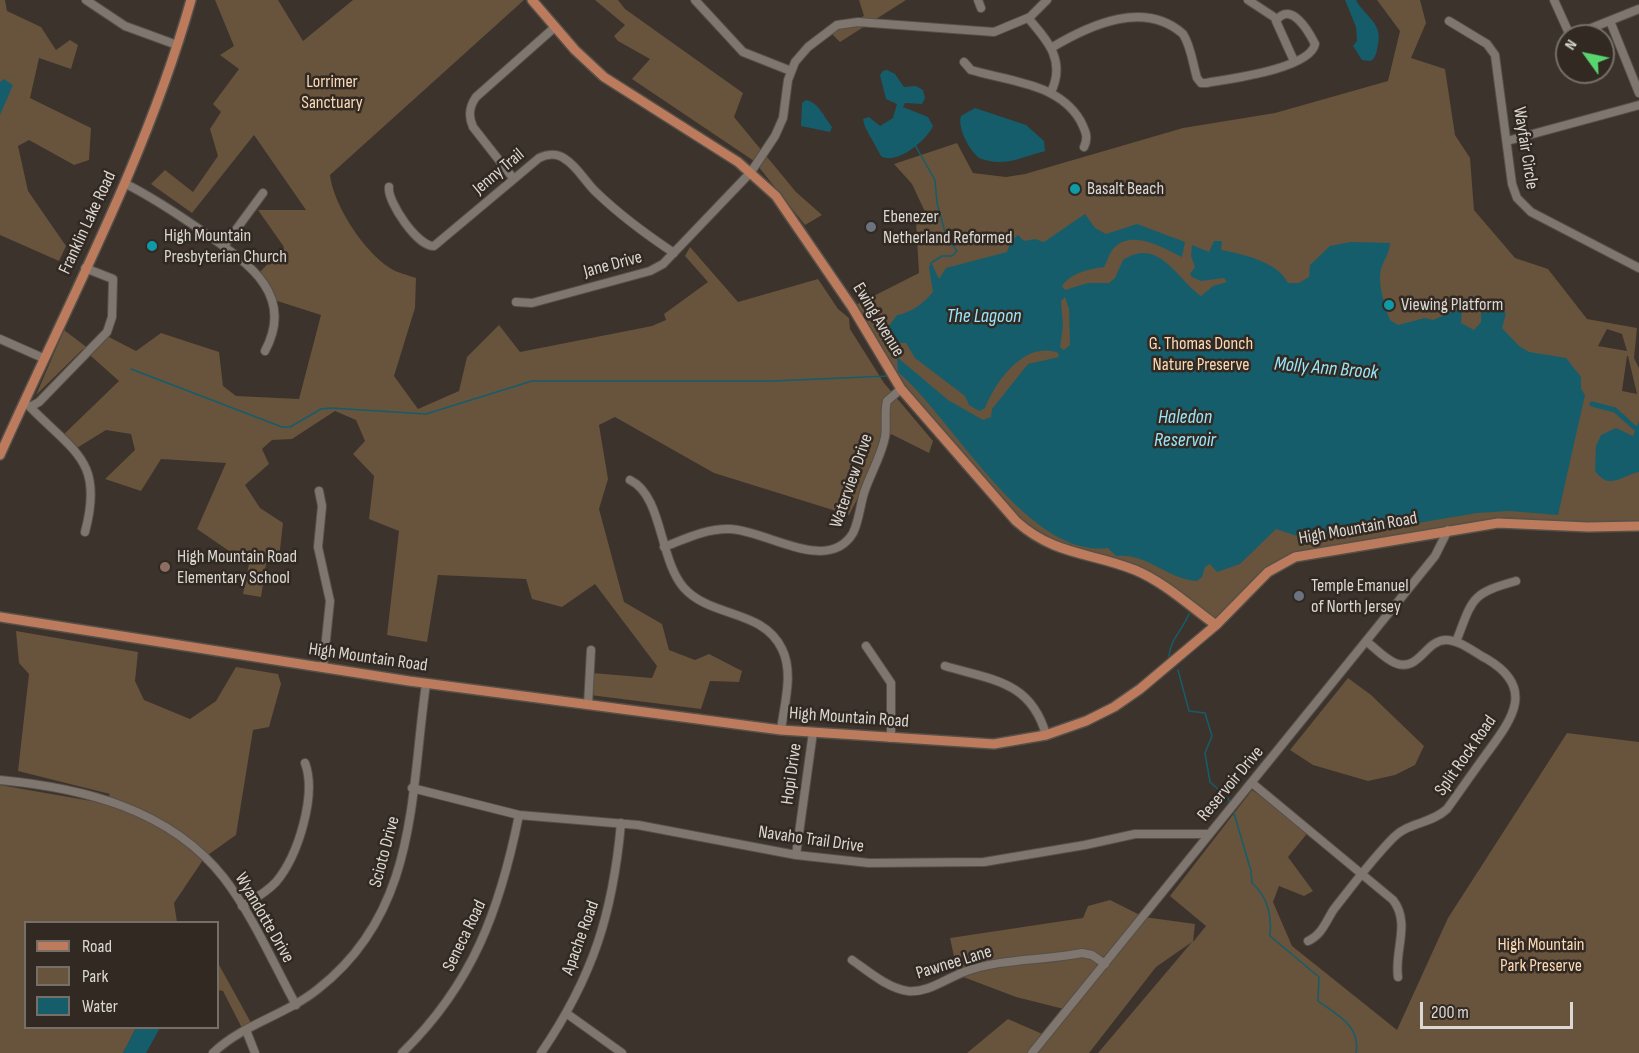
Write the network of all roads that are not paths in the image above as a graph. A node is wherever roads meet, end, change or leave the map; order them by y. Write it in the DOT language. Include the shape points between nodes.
graph roads {
  1 [pos="86,0"];
  2 [pos="191,0"];
  3 [pos="532,0"];
  4 [pos="694,0"];
  5 [pos="1047,0"];
  6 [pos="1248,0"];
  7 [pos="1554,0"];
  8 [pos="1639,9"];
  9 [pos="1028,18"];
  10 [pos="1276,19"];
  11 [pos="1449,21"];
  12 [pos="1610,21"];
  13 [pos="555,27"];
  14 [pos="177,45"];
  15 [pos="1051,48"];
  16 [pos="1294,61"];
  17 [pos="964,62"];
  18 [pos="790,70"];
  19 [pos="1051,92"];
  20 [pos="1639,93"];
  21 [pos="1639,105"];
  22 [pos="1507,141"];
  23 [pos="1084,147"];
  24 [pos="751,172"];
  25 [pos="513,178"];
  26 [pos="126,184"];
  27 [pos="390,187"];
  28 [pos="263,193"];
  29 [pos="224,246"];
  30 [pos="674,253"];
  31 [pos="85,268"];
  32 [pos="1639,268"];
  33 [pos="516,302"];
  34 [pos="0,339"];
  35 [pos="265,351"];
  36 [pos="43,358"];
  37 [pos="901,389"];
  38 [pos="27,405"];
  39 [pos="0,455"];
  40 [pos="630,480"];
  41 [pos="319,491"];
  42 [pos="1639,526"];
  43 [pos="1448,530"];
  44 [pos="85,532"];
  45 [pos="664,547"];
  46 [pos="1516,581"];
  47 [pos="0,617"];
  48 [pos="1216,625"];
  49 [pos="1366,641"];
  50 [pos="1456,642"];
  51 [pos="867,646"];
  52 [pos="591,650"];
  53 [pos="945,666"];
  54 [pos="323,668"];
  55 [pos="426,684"];
  56 [pos="588,705"];
  57 [pos="781,730"];
  58 [pos="813,732"];
  59 [pos="1046,735"];
  60 [pos="891,738"];
  61 [pos="305,763"];
  62 [pos="0,780"];
  63 [pos="1252,783"];
  64 [pos="412,788"];
  65 [pos="519,815"];
  66 [pos="621,823"];
  67 [pos="1208,834"];
  68 [pos="796,855"];
  69 [pos="1363,874"];
  70 [pos="242,906"];
  71 [pos="1308,941"];
  72 [pos="852,960"];
  73 [pos="1105,964"];
  74 [pos="1398,977"];
  75 [pos="296,1005"];
  76 [pos="566,1013"];
  77 [pos="246,1030"];
  78 [pos="213,1053"];
  79 [pos="255,1053"];
  80 [pos="402,1053"];
  81 [pos="541,1053"];
  82 [pos="622,1053"];
  83 [pos="1032,1053"];
  1 -- 14 [label="street" via="125,26"];
  2 -- 14 [label="main road, Franklin Lake Road"];
  3 -- 13 [label="main road, Ewing Avenue"];
  4 -- 18 [label="street" via="743,52"];
  5 -- 9 [label="street"];
  6 -- 10 [label="street"];
  7 -- 12 [label="street" via="1572,35"];
  8 -- 12 [label="street"];
  9 -- 15 [label="street"];
  9 -- 18 [label="street" via="994,32 980,33 858,22 837,25 808,47"];
  10 -- 16 [label="street"];
  10 -- 16 [label="street" via="1287,12 1296,14 1316,44 1311,52"];
  11 -- 22 [label="street, Wayfair Circle" via="1487,44 1495,55"];
  12 -- 20 [label="street"];
  13 -- 24 [label="main road, Ewing Avenue" via="604,77"];
  13 -- 25 [label="street" via="476,97 471,107 473,127"];
  14 -- 26 [label="main road, Franklin Lake Road"];
  15 -- 16 [label="street" via="1115,10 1143,8 1161,14 1185,36 1201,83 1273,71"];
  15 -- 19 [label="street" via="1058,69"];
  17 -- 19 [label="street" via="971,69"];
  18 -- 24 [label="street, Jane Drive" via="781,127"];
  19 -- 23 [label="street" via="1077,115 1087,136"];
  21 -- 22 [label="street"];
  22 -- 32 [label="street, Wayfair Circle" via="1514,191 1526,208"];
  24 -- 30 [label="street, Jane Drive"];
  24 -- 37 [label="main road, Ewing Avenue" via="787,209"];
  25 -- 27 [label="street, Jenny Trail" via="434,246 421,243 390,200"];
  25 -- 30 [label="street, Jenny Trail" via="543,156 565,158 623,218"];
  26 -- 29 [label="street" via="175,211"];
  26 -- 31 [label="main road, Franklin Lake Road"];
  28 -- 29 [label="street"];
  29 -- 35 [label="street" via="254,270 269,293 274,321"];
  30 -- 33 [label="street, Jane Drive" via="650,271 532,303"];
  31 -- 36 [label="main road, Franklin Lake Road"];
  31 -- 38 [label="street" via="113,279 110,325 98,343 39,402"];
  34 -- 36 [label="street"];
  36 -- 38 [label="main road, Franklin Lake Road"];
  37 -- 45 [label="street, Waterview Drive" via="887,401 882,448 855,527 844,543 831,550 812,551 728,528"];
  37 -- 48 [label="main road, Ewing Avenue" via="1024,528 1060,549 1138,571"];
  38 -- 39 [label="main road, Franklin Lake Road"];
  38 -- 44 [label="street" via="79,456 88,471 93,497"];
  40 -- 45 [label="street" via="648,496"];
  41 -- 54 [label="street" via="322,506 318,547 330,601"];
  42 -- 43 [label="main road, High Mountain Road" via="1510,522"];
  43 -- 48 [label="main road, High Mountain Road" via="1286,560 1261,578"];
  43 -- 49 [label="street, Reservoir Drive" via="1435,556"];
  45 -- 57 [label="street" via="673,571 689,593 704,603 760,624 778,641 788,675"];
  46 -- 50 [label="street" via="1492,587 1478,596"];
  47 -- 54 [label="main road, High Mountain Road"];
  48 -- 59 [label="main road, High Mountain Road" via="1127,699 1086,721"];
  49 -- 50 [label="street" via="1393,663 1402,665 1415,661 1438,641"];
  49 -- 63 [label="street, Reservoir Drive"];
  50 -- 69 [label="street, Split Rock Road" via="1506,674 1515,694 1515,710 1447,809 1399,832"];
  51 -- 60 [label="street" via="891,683"];
  52 -- 56 [label="street"];
  53 -- 59 [label="street" via="1005,684 1022,694 1039,713"];
  54 -- 55 [label="main road, High Mountain Road"];
  55 -- 56 [label="main road, High Mountain Road"];
  55 -- 64 [label="street, Scioto Drive"];
  56 -- 57 [label="main road, High Mountain Road"];
  57 -- 58 [label="main road, High Mountain Road"];
  58 -- 60 [label="main road, High Mountain Road"];
  58 -- 68 [label="street, Hopi Drive"];
  59 -- 60 [label="main road, High Mountain Road" via="994,744"];
  61 -- 70 [label="street" via="309,786 295,850 275,882"];
  62 -- 70 [label="street, Wyandotte Drive" via="98,797 152,817 205,856"];
  63 -- 67 [label="street, Reservoir Drive"];
  63 -- 69 [label="street"];
  64 -- 65 [label="street, Navaho Trail Drive"];
  64 -- 75 [label="street, Scioto Drive" via="403,858 381,914 345,964"];
  65 -- 66 [label="street, Navaho Trail Drive"];
  65 -- 80 [label="street, Seneca Road" via="503,889 482,943 453,994"];
  66 -- 68 [label="street, Navaho Trail Drive"];
  66 -- 76 [label="street, Apache Road" via="616,878 604,924"];
  67 -- 68 [label="street, Navaho Trail Drive" via="1135,834 972,862 869,863"];
  67 -- 73 [label="street, Reservoir Drive"];
  69 -- 71 [label="street, Split Rock Road" via="1320,932"];
  69 -- 74 [label="street" via="1394,900 1401,914"];
  70 -- 75 [label="street, Wyandotte Drive"];
  72 -- 73 [label="street, Pawnee Lane" via="890,985 909,991 930,988 987,965 1082,953"];
  73 -- 83 [label="street, Reservoir Drive"];
  75 -- 77 [label="street, Scioto Drive"];
  76 -- 81 [label="street, Apache Road"];
  76 -- 82 [label="street"];
  77 -- 78 [label="street, Scioto Drive"];
  77 -- 79 [label="street"];
}
